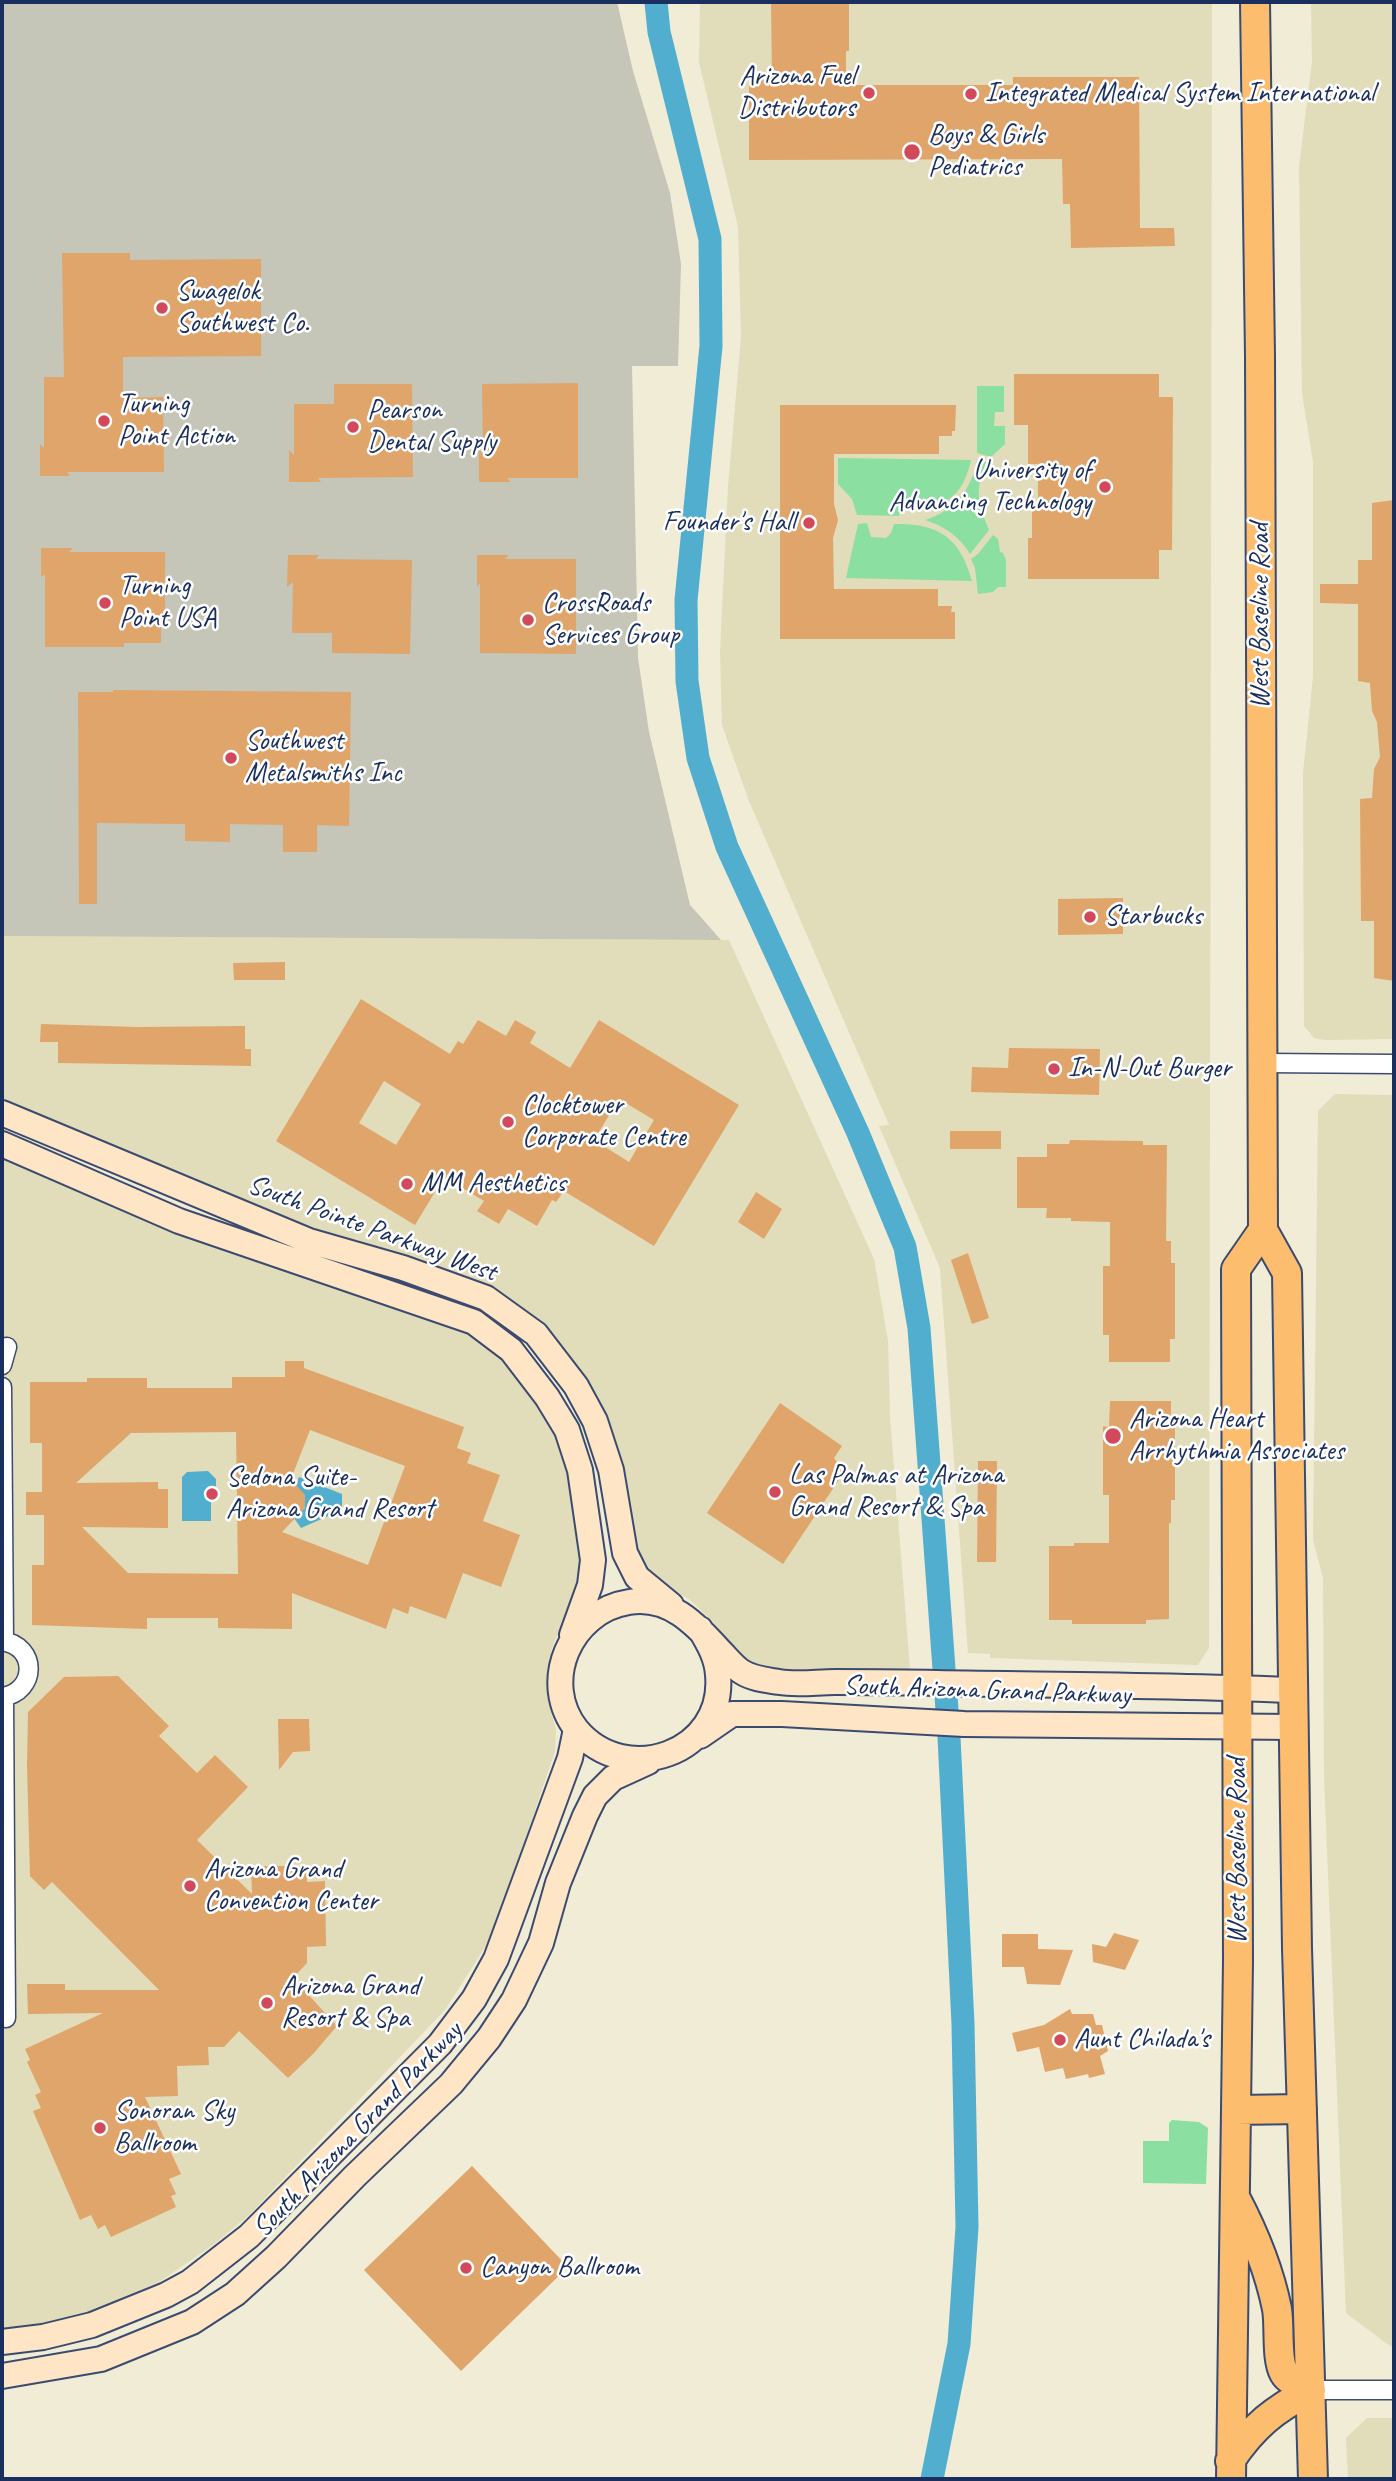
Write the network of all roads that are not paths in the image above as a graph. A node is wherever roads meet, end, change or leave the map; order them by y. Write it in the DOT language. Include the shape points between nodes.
graph roads {
  1 [pos="1255,2"];
  2 [pos="1263,1063"];
  3 [pos="1394,1064"];
  4 [pos="2,1113"];
  5 [pos="2,1144"];
  6 [pos="1263,1230"];
  7 [pos="7,1347"];
  8 [pos="2,1365"];
  9 [pos="2,1387"];
  10 [pos="680,1612"];
  11 [pos="700,1629"];
  12 [pos="3,1641"];
  13 [pos="569,1644"];
  14 [pos="1238,1688"];
  15 [pos="1293,1690"];
  16 [pos="3,1697"];
  17 [pos="1238,1726"];
  18 [pos="1294,1727"];
  19 [pos="576,1729"];
  20 [pos="688,1744"];
  21 [pos="657,1758"];
  22 [pos="6,2018"];
  23 [pos="1302,2109"];
  24 [pos="1237,2110"];
  25 [pos="1234,2194"];
  26 [pos="2,2342"];
  27 [pos="2,2376"];
  28 [pos="1311,2390"];
  29 [pos="1394,2390"];
  30 [pos="1230,2470"];
  31 [pos="1313,2479"];
  1 -- 2 [label="main road, West Baseline Road"];
  2 -- 3 [label="street"];
  2 -- 6 [label="main road, West Baseline Road"];
  4 -- 10 [label="street, South Pointe Parkway West" via="309,1241 486,1298 536,1334 576,1386 595,1421 611,1470 625,1553 636,1577"];
  5 -- 13 [label="street, South Pointe Parkway West" via="179,1221 474,1322 511,1350 567,1430 580,1470 593,1560 590,1585"];
  6 -- 14 [label="main road, West Baseline Road" via="1237,1269"];
  6 -- 15 [label="main road, West Baseline Road" via="1287,1273"];
  7 -- 8 [label="street"];
  9 -- 12 [label="street"];
  10 -- 11 [label="street, South Arizona Grand Parkway"];
  10 -- 13 [label="street, South Arizona Grand Parkway" via="655,1602 630,1601 604,1609 583,1624"];
  11 -- 14 [label="street, South Arizona Grand Parkway" via="739,1670 783,1683"];
  11 -- 20 [label="street, South Arizona Grand Parkway" via="713,1651 719,1676 716,1702 705,1725"];
  12 -- 16 [label="street" via="22,1650 29,1670 24,1685"];
  13 -- 19 [label="street, South Arizona Grand Parkway" via="561,1665 560,1688"];
  14 -- 15 [label="street, South Arizona Grand Parkway"];
  14 -- 17 [label="main road, West Baseline Road"];
  15 -- 18 [label="main road, West Baseline Road"];
  16 -- 22 [label="street"];
  17 -- 18 [label="street, South Arizona Grand Parkway"];
  17 -- 20 [label="street, South Arizona Grand Parkway" via="936,1724 732,1714"];
  17 -- 24 [label="main road, West Baseline Road"];
  18 -- 23 [label="main road, West Baseline Road"];
  19 -- 21 [label="street, South Arizona Grand Parkway" via="612,1756"];
  19 -- 26 [label="street, South Arizona Grand Parkway" via="570,1758 502,1944 474,1999 440,2044 249,2236 215,2264 166,2295 92,2325"];
  20 -- 21 [label="street, South Arizona Grand Parkway"];
  21 -- 27 [label="street, South Arizona Grand Parkway" via="612,1778 595,1796 558,1883 541,1942 514,2000 489,2038 451,2084 276,2257 235,2294 192,2322 101,2358"];
  23 -- 24 [label="main road"];
  23 -- 28 [label="main road, West Baseline Road"];
  24 -- 25 [label="main road, West Baseline Road"];
  25 -- 28 [label="main road" via="1270,2280 1279,2321 1282,2370 1287,2378"];
  25 -- 30 [label="main road, West Baseline Road"];
  28 -- 29 [label="street"];
  28 -- 30 [label="main road" via="1280,2406 1247,2436"];
  28 -- 31 [label="main road, West Baseline Road"];
}
